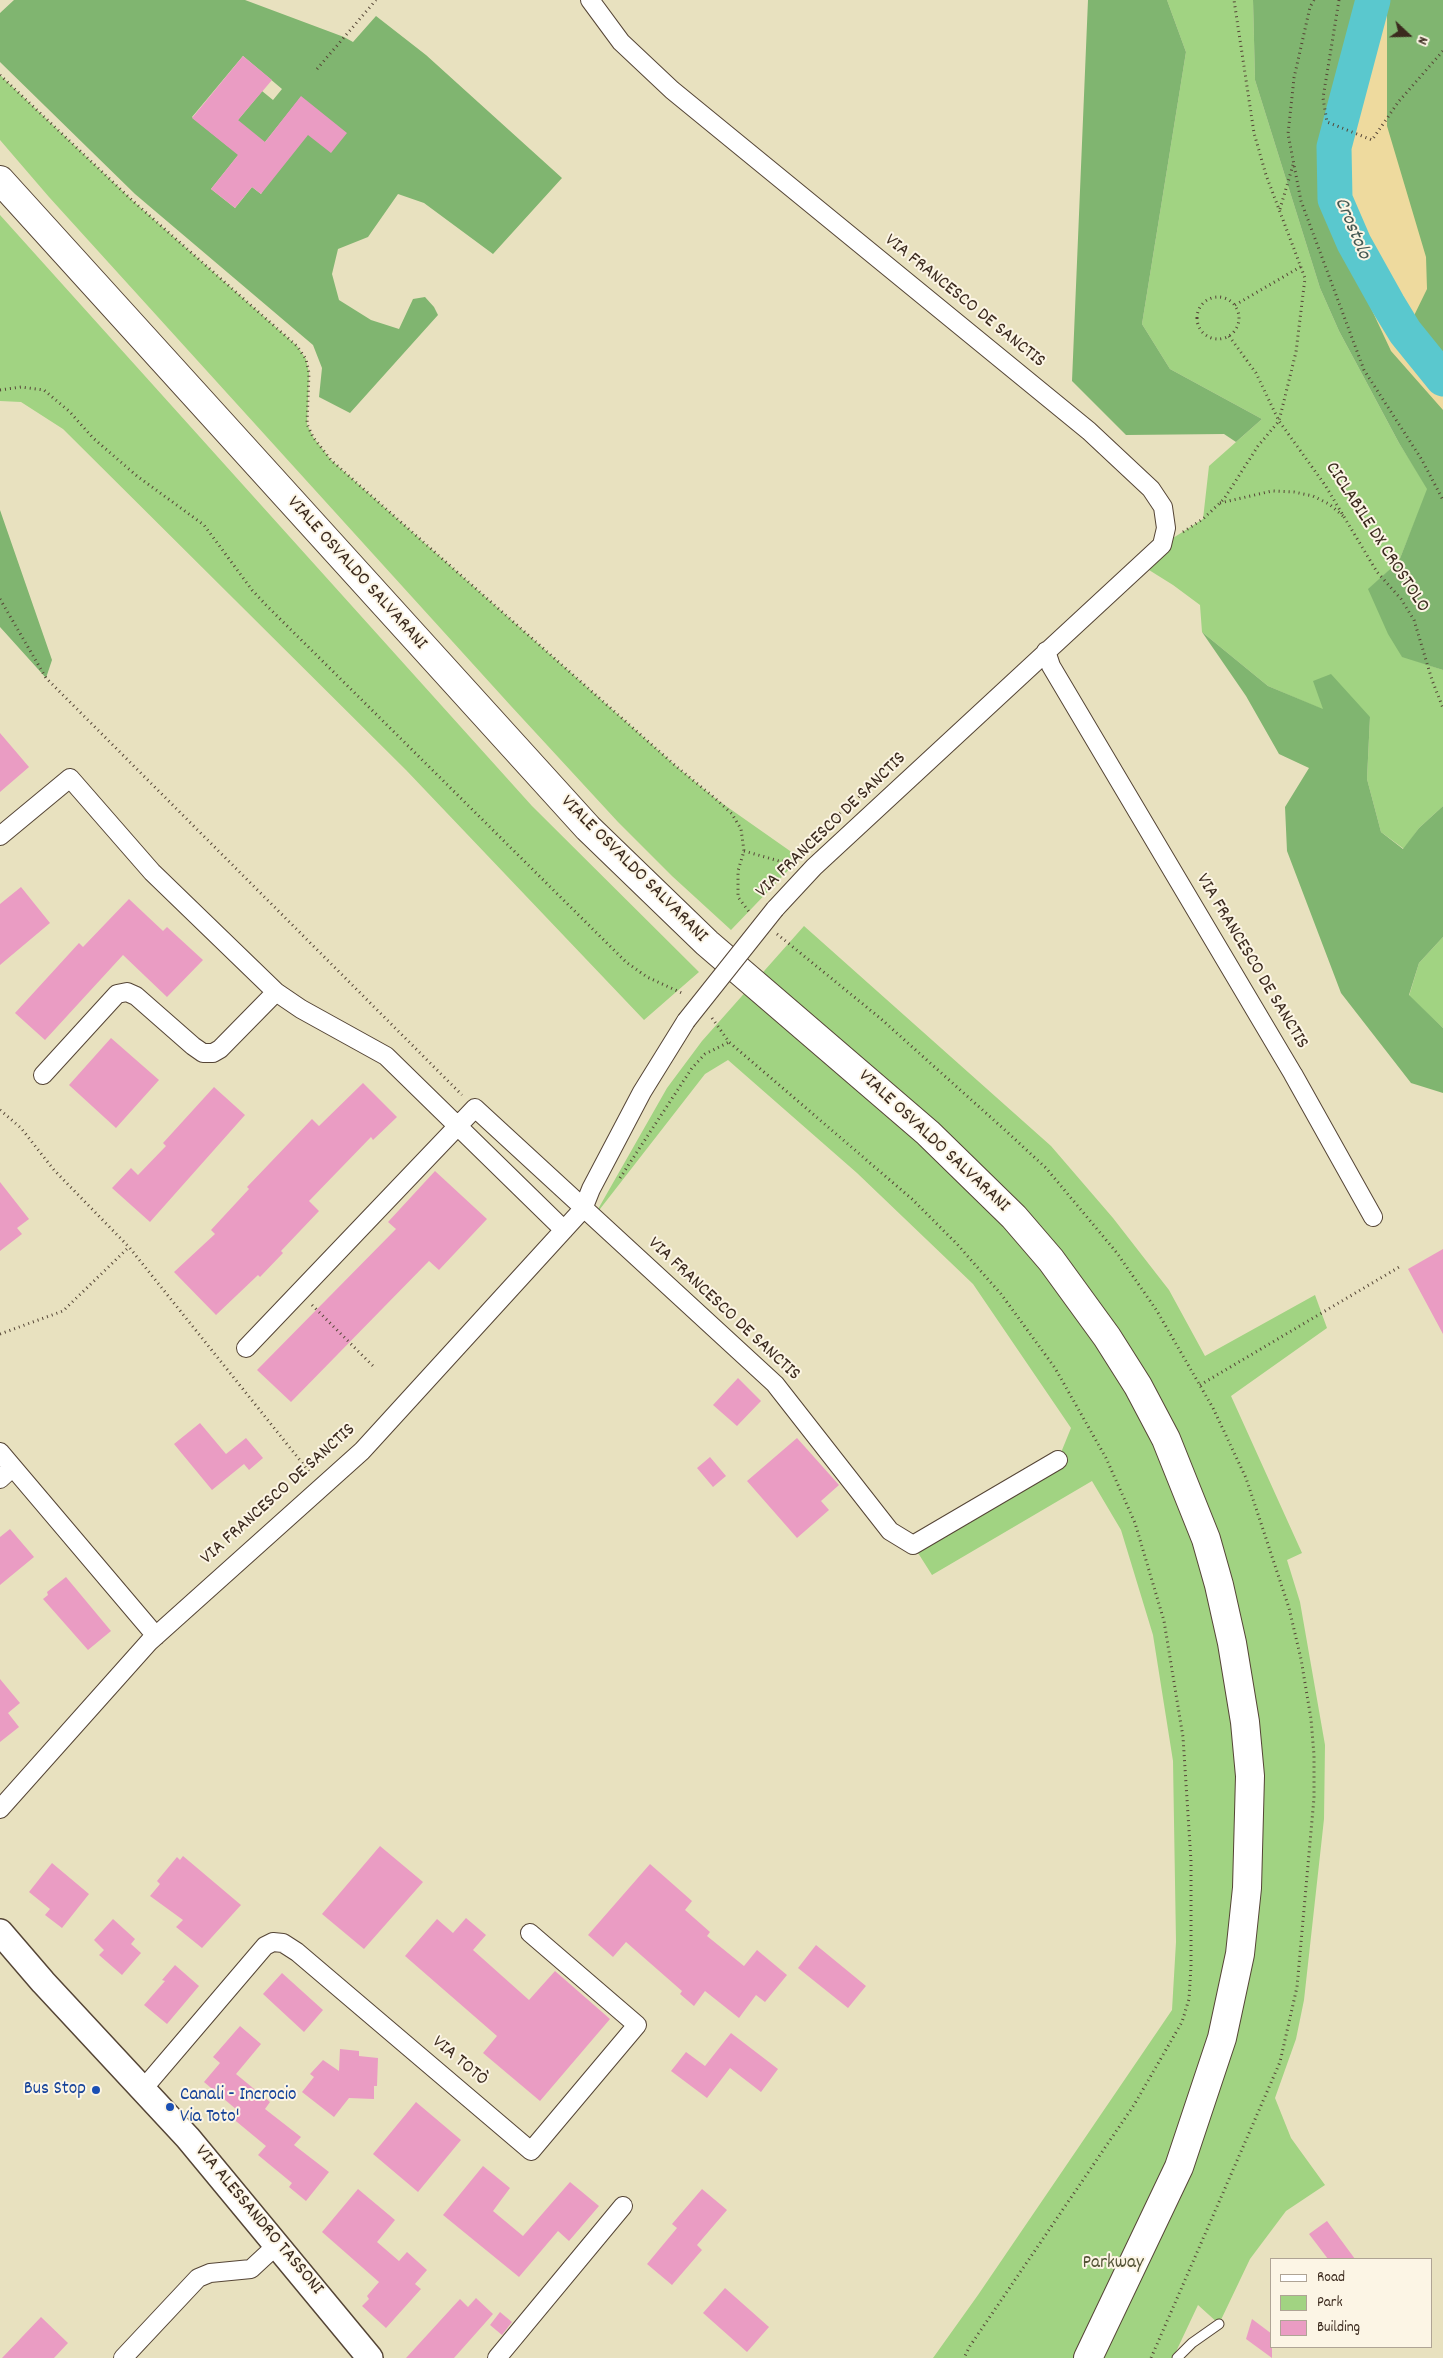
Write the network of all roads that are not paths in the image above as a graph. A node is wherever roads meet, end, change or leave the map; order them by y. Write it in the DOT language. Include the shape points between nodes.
graph roads {
  1 [pos="590,0"];
  2 [pos="0,180"];
  3 [pos="1046,652"];
  4 [pos="0,836"];
  5 [pos="276,992"];
  6 [pos="43,1075"];
  7 [pos="457,1127"];
  8 [pos="583,1209"];
  9 [pos="1373,1217"];
  10 [pos="564,1230"];
  11 [pos="246,1348"];
  12 [pos="0,1452"];
  13 [pos="1058,1460"];
  14 [pos="6,1474"];
  15 [pos="156,1636"];
  16 [pos="0,1809"];
  17 [pos="0,1932"];
  18 [pos="530,1933"];
  19 [pos="143,2089"];
  20 [pos="623,2206"];
  21 [pos="278,2244"];
  22 [pos="1219,2324"];
  23 [pos="123,2358"];
  24 [pos="370,2358"];
  25 [pos="497,2358"];
  26 [pos="1088,2358"];
  27 [pos="1177,2358"];
  1 -- 3 [label="street, VIA FRANCESCO DE SANCTIS" via="621,42 672,90 1089,431 1151,489 1163,507 1166,528 1162,545"];
  2 -- 26 [label="main road, VIALE OSVALDO SALVARANI" via="588,828 707,943 928,1133 1014,1217 1051,1260 1102,1329 1166,1439 1206,1540 1232,1643 1246,1722 1250,1776 1247,1888 1240,1954 1222,2038 1182,2158"];
  3 -- 8 [label="street, VIA FRANCESCO DE SANCTIS, bridge" via="814,867 775,909 686,1021 642,1092"];
  3 -- 9 [label="street, VIA FRANCESCO DE SANCTIS" via="1051,666 1293,1074"];
  4 -- 5 [label="street" via="70,778 152,872"];
  5 -- 6 [label="street" via="213,1053 203,1053 193,1046 136,996 127,992 117,994"];
  5 -- 7 [label="street" via="386,1056"];
  7 -- 8 [label="street" via="475,1108"];
  7 -- 10 [label="street"];
  7 -- 11 [label="street"];
  8 -- 10 [label="street, VIA FRANCESCO DE SANCTIS"];
  8 -- 13 [label="street, VIA FRANCESCO DE SANCTIS" via="775,1384 890,1531 913,1545"];
  10 -- 15 [label="street, VIA FRANCESCO DE SANCTIS" via="362,1451"];
  12 -- 14 [label="street"];
  14 -- 15 [label="street"];
  15 -- 16 [label="street, VIA FRANCESCO DE SANCTIS"];
  17 -- 19 [label="street, VIA ALESSANDRO TASSONI"];
  18 -- 19 [label="street, VIA TOTÒ" via="637,2025 531,2151 283,1943 273,1942 265,1946"];
  19 -- 21 [label="street, VIA ALESSANDRO TASSONI"];
  20 -- 25 [label="street"];
  21 -- 23 [label="street" via="251,2270 210,2273 198,2278"];
  21 -- 24 [label="street, VIA ALESSANDRO TASSONI"];
  22 -- 27 [label="lane"];
}
